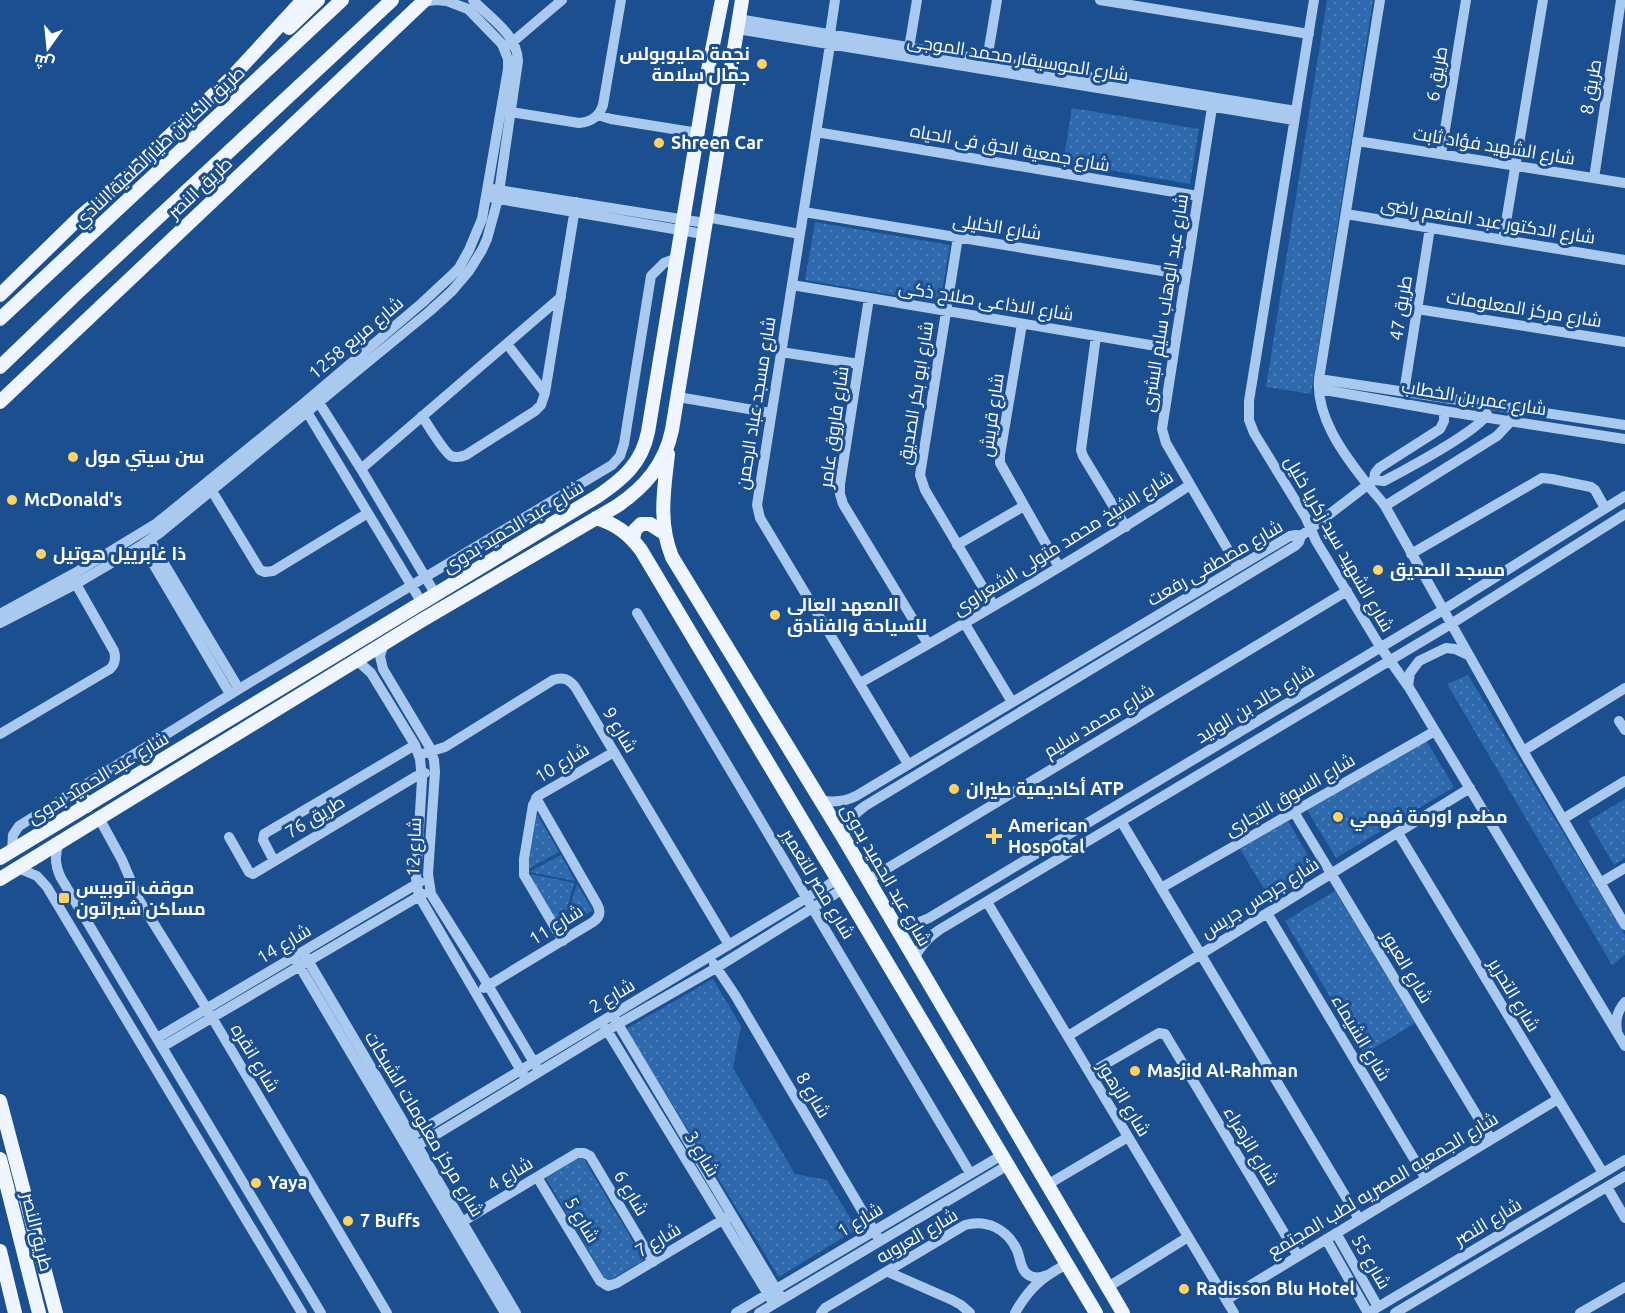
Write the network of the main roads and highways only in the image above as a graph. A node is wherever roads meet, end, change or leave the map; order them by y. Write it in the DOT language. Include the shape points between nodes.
graph roads {
  1 [pos="303,0"];
  2 [pos="318,0"];
  3 [pos="342,0"];
  4 [pos="392,0"];
  5 [pos="722,0"];
  6 [pos="742,0"];
  7 [pos="423,1"];
  8 [pos="232,77"];
  9 [pos="0,295"];
  10 [pos="0,320"];
  11 [pos="0,367"];
  12 [pos="0,402"];
  13 [pos="669,443"];
  14 [pos="596,518"];
  15 [pos="664,533"];
  16 [pos="633,539"];
  17 [pos="77,790"];
  18 [pos="87,806"];
  19 [pos="6,855"];
  20 [pos="0,879"];
  21 [pos="0,1101"];
  22 [pos="0,1159"];
  23 [pos="0,1251"];
  24 [pos="15,1313"];
  25 [pos="39,1313"];
  26 [pos="56,1313"];
  27 [pos="1096,1313"];
  28 [pos="1123,1313"];
  1 -- 8 [label="main road, طريق الكابتن طيار لطفية النادي"];
  2 -- 8 [label="main road"];
  3 -- 10 [label="main road, طريق الكابتن طيار لطفية النادي"];
  4 -- 11 [label="main road, طريق النصر"];
  5 -- 18 [label="main road, شارع عبد الحميد بدوى" via="648,432 644,448 627,474 598,496"];
  6 -- 13 [label="main road, شارع عبد الحميد بدوى"];
  7 -- 12 [label="main road, طريق النصر"];
  8 -- 9 [label="main road, طريق الكابتن طيار لطفية النادي"];
  13 -- 14 [label="main road, شارع عبد الحميد بدوى" via="646,482 628,499"];
  13 -- 15 [label="main road, شارع عبد الحميد بدوى"];
  14 -- 16 [label="main road, شارع عبد الحميد بدوى"];
  14 -- 20 [label="main road, شارع عبد الحميد بدوى"];
  15 -- 16 [label="main road" via="650,524 641,524"];
  15 -- 28 [label="main road, شارع عبد الحميد بدوى" via="679,569 821,800"];
  16 -- 27 [label="main road, شارع عبد الحميد بدوى"];
  17 -- 18 [label="main road"];
  18 -- 19 [label="main road, شارع عبد الحميد بدوى"];
  21 -- 26 [label="main road"];
  22 -- 25 [label="main road, طريق النصر"];
  23 -- 24 [label="main road"];
}
